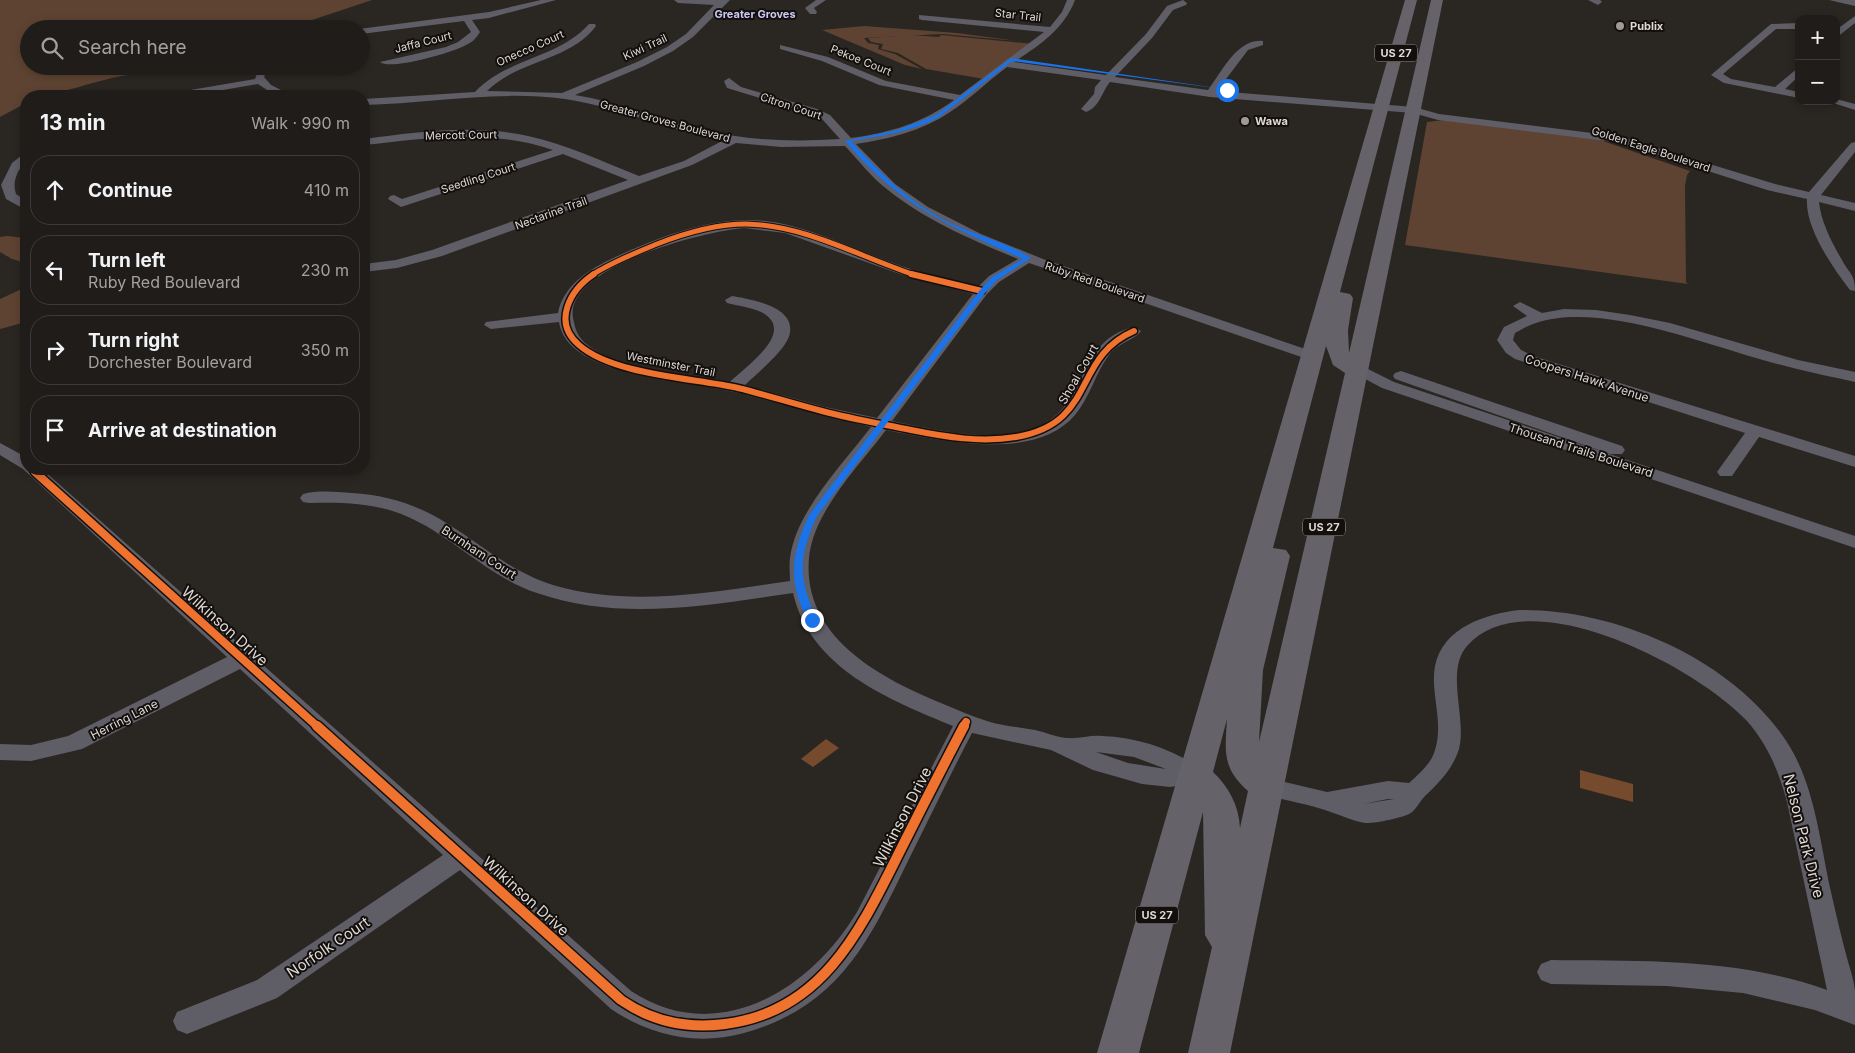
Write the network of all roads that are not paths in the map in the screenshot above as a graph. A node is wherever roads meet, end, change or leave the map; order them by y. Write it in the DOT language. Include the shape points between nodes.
graph roads {
  1 [pos="552,0"];
  2 [pos="678,0"];
  3 [pos="822,0"];
  4 [pos="1071,0"];
  5 [pos="1411,0"];
  6 [pos="1437,0"];
  7 [pos="1833,0"];
  8 [pos="508,2"];
  9 [pos="723,2"];
  10 [pos="1183,3"];
  11 [pos="1855,3"];
  12 [pos="527,7"];
  13 [pos="813,12"];
  14 [pos="922,17"];
  15 [pos="466,18"];
  16 [pos="1855,19"];
  17 [pos="592,26"];
  18 [pos="1795,26"];
  19 [pos="1051,30"];
  20 [pos="370,31"];
  21 [pos="1840,31"];
  22 [pos="1840,33"];
  23 [pos="1855,35"];
  24 [pos="1260,43"];
  25 [pos="783,47"];
  26 [pos="385,62"];
  27 [pos="1009,62"];
  28 [pos="1795,74"];
  29 [pos="260,75"];
  30 [pos="1109,77"];
  31 [pos="260,81"];
  32 [pos="729,81"];
  33 [pos="208,90"];
  34 [pos="272,90"];
  35 [pos="1211,91"];
  36 [pos="1777,91"];
  37 [pos="479,93"];
  38 [pos="1855,93"];
  39 [pos="1795,94"];
  40 [pos="562,96"];
  41 [pos="961,98"];
  42 [pos="370,102"];
  43 [pos="1850,105"];
  44 [pos="1381,106"];
  45 [pos="1086,109"];
  46 [pos="1414,110"];
  47 [pos="733,140"];
  48 [pos="370,141"];
  49 [pos="847,141"];
  50 [pos="1855,145"];
  51 [pos="561,151"];
  52 [pos="20,162"];
  53 [pos="640,181"];
  54 [pos="1813,198"];
  55 [pos="394,199"];
  56 [pos="20,202"];
  57 [pos="1855,207"];
  58 [pos="1348,228"];
  59 [pos="1028,258"];
  60 [pos="370,267"];
  61 [pos="1855,286"];
  62 [pos="982,291"];
  63 [pos="732,300"];
  64 [pos="1520,306"];
  65 [pos="565,317"];
  66 [pos="1541,318"];
  67 [pos="491,325"];
  68 [pos="1134,331"];
  69 [pos="1312,356"];
  70 [pos="1358,370"];
  71 [pos="1855,377"];
  72 [pos="734,388"];
  73 [pos="882,424"];
  74 [pos="1755,431"];
  75 [pos="1013,438"];
  76 [pos="0,448"];
  77 [pos="20,460"];
  78 [pos="1855,462"];
  79 [pos="1726,472"];
  80 [pos="39,475"];
  81 [pos="1277,482"];
  82 [pos="309,498"];
  83 [pos="1855,542"];
  84 [pos="800,586"];
  85 [pos="240,659"];
  86 [pos="966,722"];
  87 [pos="0,752"];
  88 [pos="1196,776"];
  89 [pos="1268,787"];
  90 [pos="1414,792"];
  91 [pos="461,856"];
  92 [pos="1226,971"];
  93 [pos="1551,972"];
  94 [pos="1850,1012"];
  95 [pos="186,1021"];
  96 [pos="1118,1053"];
  97 [pos="1209,1053"];
  1 -- 12 [label="street"];
  2 -- 9 [label="street"];
  3 -- 13 [label="street" via="810,8"];
  4 -- 19 [label="street, Greater Groves Boulevard" via="1064,16"];
  5 -- 44 [label="highway, US 27"];
  6 -- 46 [label="highway, US 27"];
  7 -- 11 [label="street"];
  8 -- 12 [label="street"];
  9 -- 40 [label="street, Kiwi Trail" via="692,33 672,47"];
  10 -- 30 [label="street" via="1170,8 1149,36"];
  12 -- 15 [label="street"];
  14 -- 19 [label="street, Star Trail"];
  15 -- 20 [label="street"];
  15 -- 26 [label="street, Jaffa Court" via="476,32 470,40 422,56"];
  16 -- 21 [label="street"];
  17 -- 37 [label="street, Onecco Court" via="575,42 499,75"];
  18 -- 36 [label="street" via="1774,26 1716,75 1728,81"];
  19 -- 27 [label="street, Greater Groves Boulevard"];
  22 -- 23 [label="street"];
  24 -- 35 [label="street" via="1245,48"];
  25 -- 41 [label="street, Pekoe Court" via="825,59 883,83"];
  27 -- 30 [label="street"];
  27 -- 41 [label="street, Greater Groves Boulevard"];
  28 -- 36 [label="street"];
  29 -- 31 [label="street"];
  30 -- 35 [label="street"];
  30 -- 45 [label="street"];
  31 -- 33 [label="street"];
  31 -- 34 [label="street"];
  32 -- 49 [label="street, Citron Court" via="737,89 822,115"];
  35 -- 44 [label="street" via="1359,107"];
  36 -- 39 [label="street"];
  37 -- 40 [label="street, Greater Groves Boulevard"];
  37 -- 42 [label="street, Greater Groves Boulevard"];
  38 -- 43 [label="street"];
  40 -- 47 [label="street, Greater Groves Boulevard" via="611,105 696,132"];
  41 -- 49 [label="street, Greater Groves Boulevard" via="937,116 914,127"];
  44 -- 46 [label="street"];
  44 -- 58 [label="highway, US 27"];
  46 -- 54 [label="street, Golden Eagle Boulevard" via="1438,117 1622,140"];
  46 -- 70 [label="highway, US 27"];
  47 -- 49 [label="street, Greater Groves Boulevard" via="786,144"];
  47 -- 53 [label="street, Nectarine Trail" via="703,157"];
  48 -- 51 [label="street, Mercott Court" via="480,133 526,139"];
  49 -- 59 [label="street, Ruby Red Boulevard" via="884,180 916,205 948,224"];
  50 -- 54 [label="street"];
  51 -- 53 [label="street, Mercott Court"];
  51 -- 55 [label="street, Seedling Court" via="401,203"];
  52 -- 56 [label="street" via="7,184 10,196"];
  53 -- 60 [label="street, Nectarine Trail" via="427,256"];
  54 -- 57 [label="street, Golden Eagle Boulevard"];
  54 -- 61 [label="street" via="1814,213 1836,263"];
  58 -- 69 [label="highway, US 27"];
  58 -- 70 [label="highway" via="1358,239 1338,316 1338,353 1343,363"];
  59 -- 62 [label="street" via="994,279"];
  59 -- 69 [label="street, Ruby Red Boulevard"];
  62 -- 65 [label="street" via="915,276 798,233 742,224 687,234 608,266 574,291 566,306"];
  62 -- 73 [label="street"];
  63 -- 72 [label="street" via="771,312 779,319 783,332 777,344"];
  64 -- 66 [label="street"];
  65 -- 67 [label="street"];
  65 -- 72 [label="street, Westminster Trail" via="570,335 579,345 609,362"];
  66 -- 71 [label="street, Coopers Hawk Avenue" via="1590,315 1641,321"];
  66 -- 74 [label="street, Coopers Hawk Avenue" via="1518,325 1507,333 1505,340 1512,352"];
  68 -- 75 [label="street, Shoal Court" via="1119,336 1105,348 1067,414 1047,429"];
  69 -- 81 [label="highway, US 27"];
  70 -- 83 [label="street, Thousand Trails Boulevard" via="1376,381 1476,408"];
  70 -- 89 [label="highway, US 27"];
  72 -- 73 [label="street, Westminster Trail"];
  73 -- 75 [label="street, Westminster Trail" via="965,440"];
  73 -- 84 [label="street" via="808,524 799,551"];
  74 -- 78 [label="street, Coopers Hawk Avenue"];
  74 -- 79 [label="street"];
  76 -- 77 [label="street"];
  80 -- 85 [label="street, Wilkinson Drive"];
  81 -- 88 [label="highway, US 27"];
  81 -- 89 [label="highway" via="1286,494 1288,510 1247,670 1242,751 1246,769"];
  82 -- 84 [label="street, Burnham Court" via="368,500 410,510 513,576 544,589 579,598 662,603"];
  84 -- 86 [label="street" via="812,620 843,658 891,690"];
  85 -- 87 [label="street, Herring Lane" via="74,743 31,753"];
  85 -- 91 [label="street, Wilkinson Drive"];
  86 -- 88 [label="street" via="1067,747 1090,760 1150,777 1174,780"];
  86 -- 91 [label="street, Wilkinson Drive" via="848,948 795,997 766,1013 734,1024 675,1025 640,1013 621,1000"];
  88 -- 92 [label="highway" via="1211,791 1221,813"];
  88 -- 96 [label="highway, US 27"];
  89 -- 90 [label="street" via="1366,814 1403,807"];
  89 -- 92 [label="highway, US 27"];
  90 -- 94 [label="street, Nelson Park Drive" via="1433,776 1446,756 1450,743 1446,666 1455,646 1473,629 1503,618 1547,616 1606,629 1664,652 1729,692 1757,718 1783,756 1796,790"];
  91 -- 95 [label="street, Norfolk Court" via="267,989"];
  92 -- 97 [label="highway, US 27"];
  93 -- 94 [label="street, Nelson Park Drive" via="1724,978 1773,986"];
}
